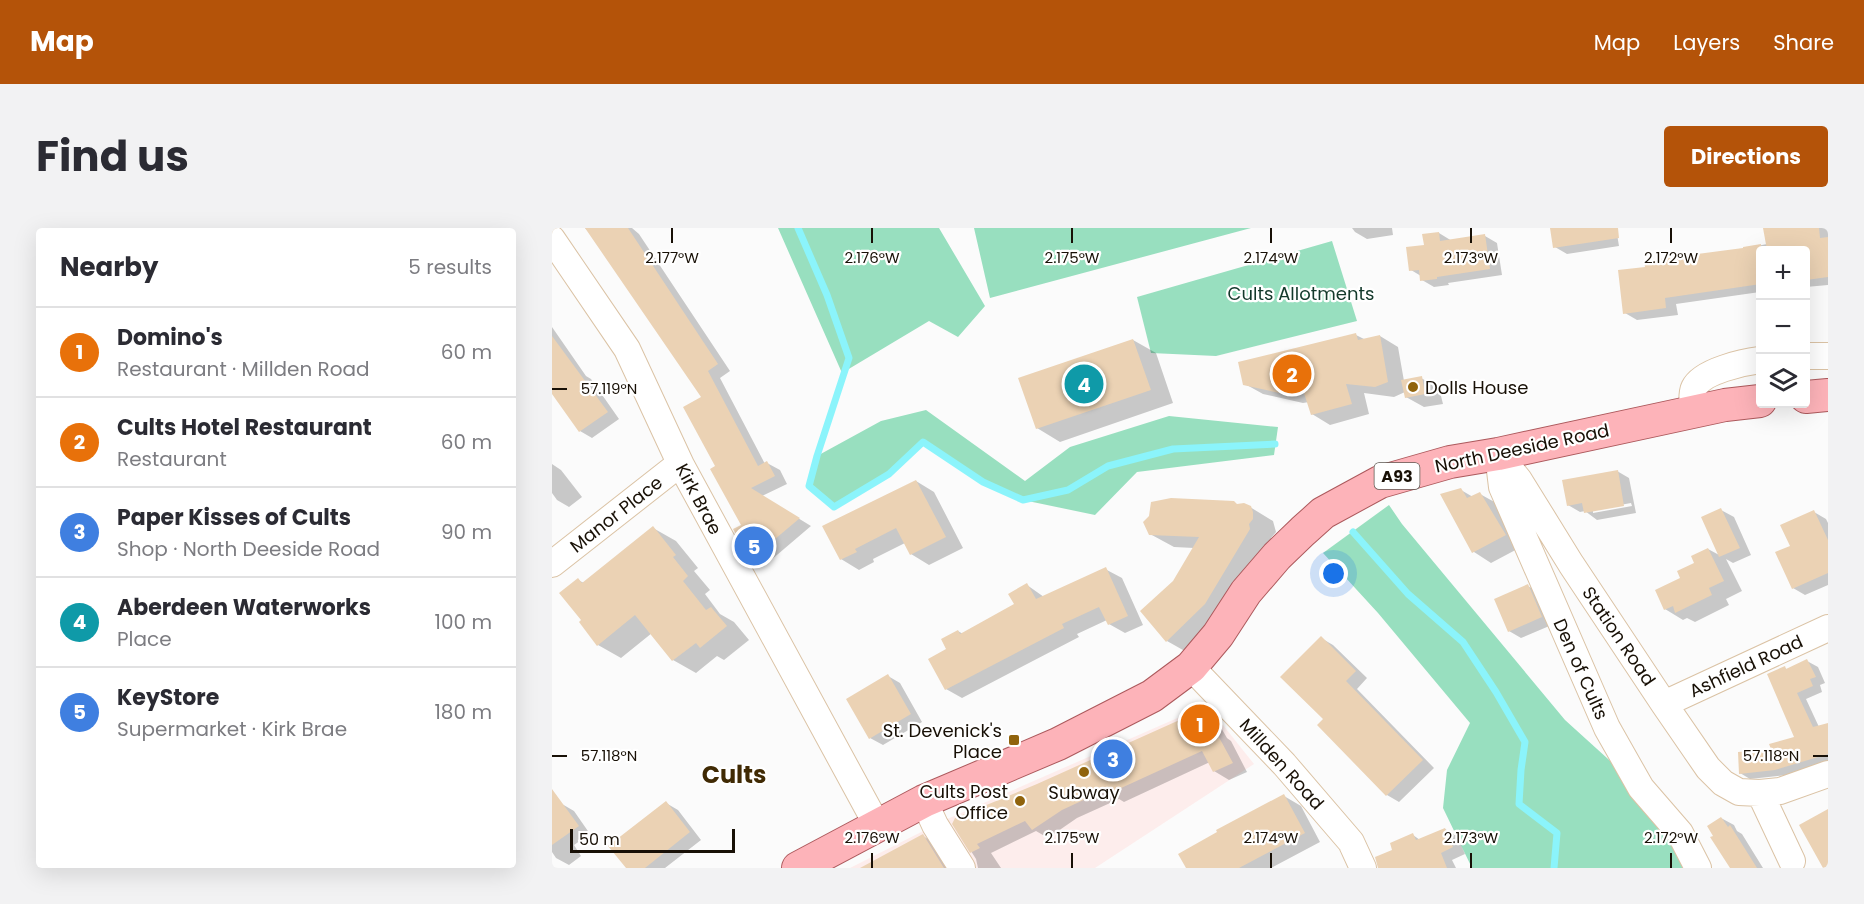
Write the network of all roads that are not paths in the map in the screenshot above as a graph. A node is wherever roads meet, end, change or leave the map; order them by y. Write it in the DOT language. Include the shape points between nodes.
graph roads {
  1 [pos="552,239"];
  2 [pos="1810,356"];
  3 [pos="1828,356"];
  4 [pos="1756,361"];
  5 [pos="1828,395"];
  6 [pos="1810,397"];
  7 [pos="1756,402"];
  8 [pos="1692,412"];
  9 [pos="1498,454"];
  10 [pos="681,465"];
  11 [pos="552,564"];
  12 [pos="1828,628"];
  13 [pos="1191,667"];
  14 [pos="1664,704"];
  15 [pos="1828,774"];
  16 [pos="1760,793"];
  17 [pos="924,801"];
  18 [pos="877,825"];
  19 [pos="1792,861"];
  20 [pos="798,868"];
  21 [pos="962,868"];
  22 [pos="1363,868"];
  23 [pos="1698,868"];
  1 -- 10 [label="street, Kirk Brae" via="627,349"];
  2 -- 3 [label="street"];
  4 -- 8 [label="street" via="1706,376 1693,390"];
  5 -- 6 [label="main road"];
  7 -- 8 [label="main road, North Deeside Road / A93"];
  8 -- 9 [label="main road, North Deeside Road / A93"];
  9 -- 13 [label="main road, North Deeside Road / A93" via="1380,482 1323,513 1246,592"];
  9 -- 14 [label="street, Station Road" via="1519,480"];
  9 -- 23 [label="street, Den of Cults" via="1502,487 1607,728 1641,788 1680,833"];
  10 -- 11 [label="street, Manor Place"];
  10 -- 18 [label="street, Kirk Brae"];
  12 -- 14 [label="street, Ashfield Road"];
  13 -- 17 [label="main road, North Deeside Road / A93" via="1152,696 1068,739"];
  13 -- 22 [label="street, Millden Road" via="1284,764 1351,842"];
  14 -- 16 [label="street, Station Road" via="1708,768 1723,783 1739,792"];
  15 -- 16 [label="street, Station Road" via="1780,791"];
  16 -- 19 [label="street"];
  17 -- 18 [label="main road, North Deeside Road / A93"];
  17 -- 21 [label="street"];
  18 -- 20 [label="main road, North Deeside Road / A93"];
}
